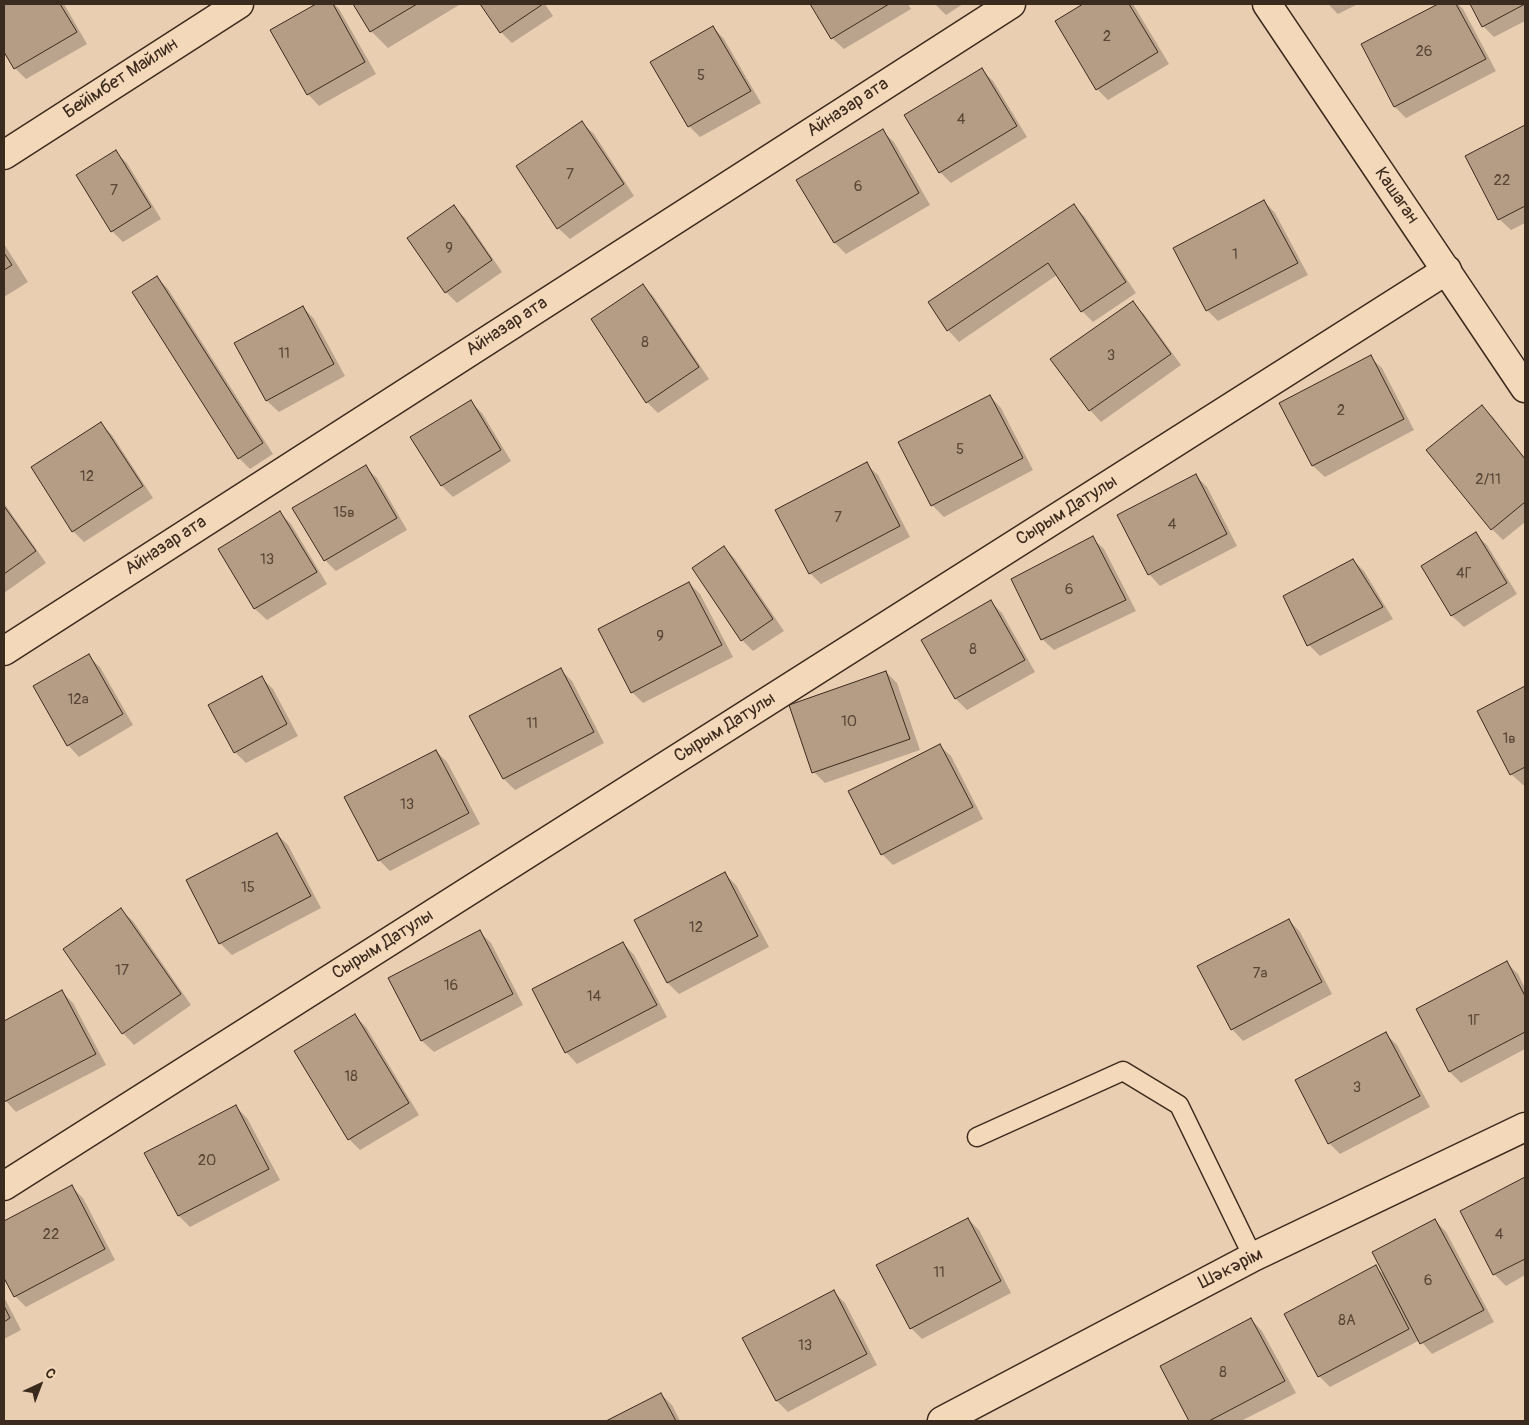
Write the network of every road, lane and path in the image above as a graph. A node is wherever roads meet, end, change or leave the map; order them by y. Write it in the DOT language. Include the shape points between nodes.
graph roads {
  1 [pos="239,4"];
  2 [pos="1011,4"];
  3 [pos="1267,4"];
  4 [pos="4,155"];
  5 [pos="1446,270"];
  6 [pos="1525,388"];
  7 [pos="4,650"];
  8 [pos="1525,1127"];
  9 [pos="977,1137"];
  10 [pos="4,1186"];
  11 [pos="1253,1257"];
  12 [pos="942,1421"];
  1 -- 4 [label="street, Бейімбет Майлин"];
  2 -- 7 [label="street, Айназар ата"];
  3 -- 5 [label="street, Кашаган"];
  5 -- 6 [label="street, Кашаган"];
  5 -- 10 [label="street, Сырым Датулы"];
  8 -- 11 [label="street, Шәкәрім"];
  9 -- 11 [label="lane" via="1123,1071 1179,1105"];
  11 -- 12 [label="street, Шәкәрім"];
}
